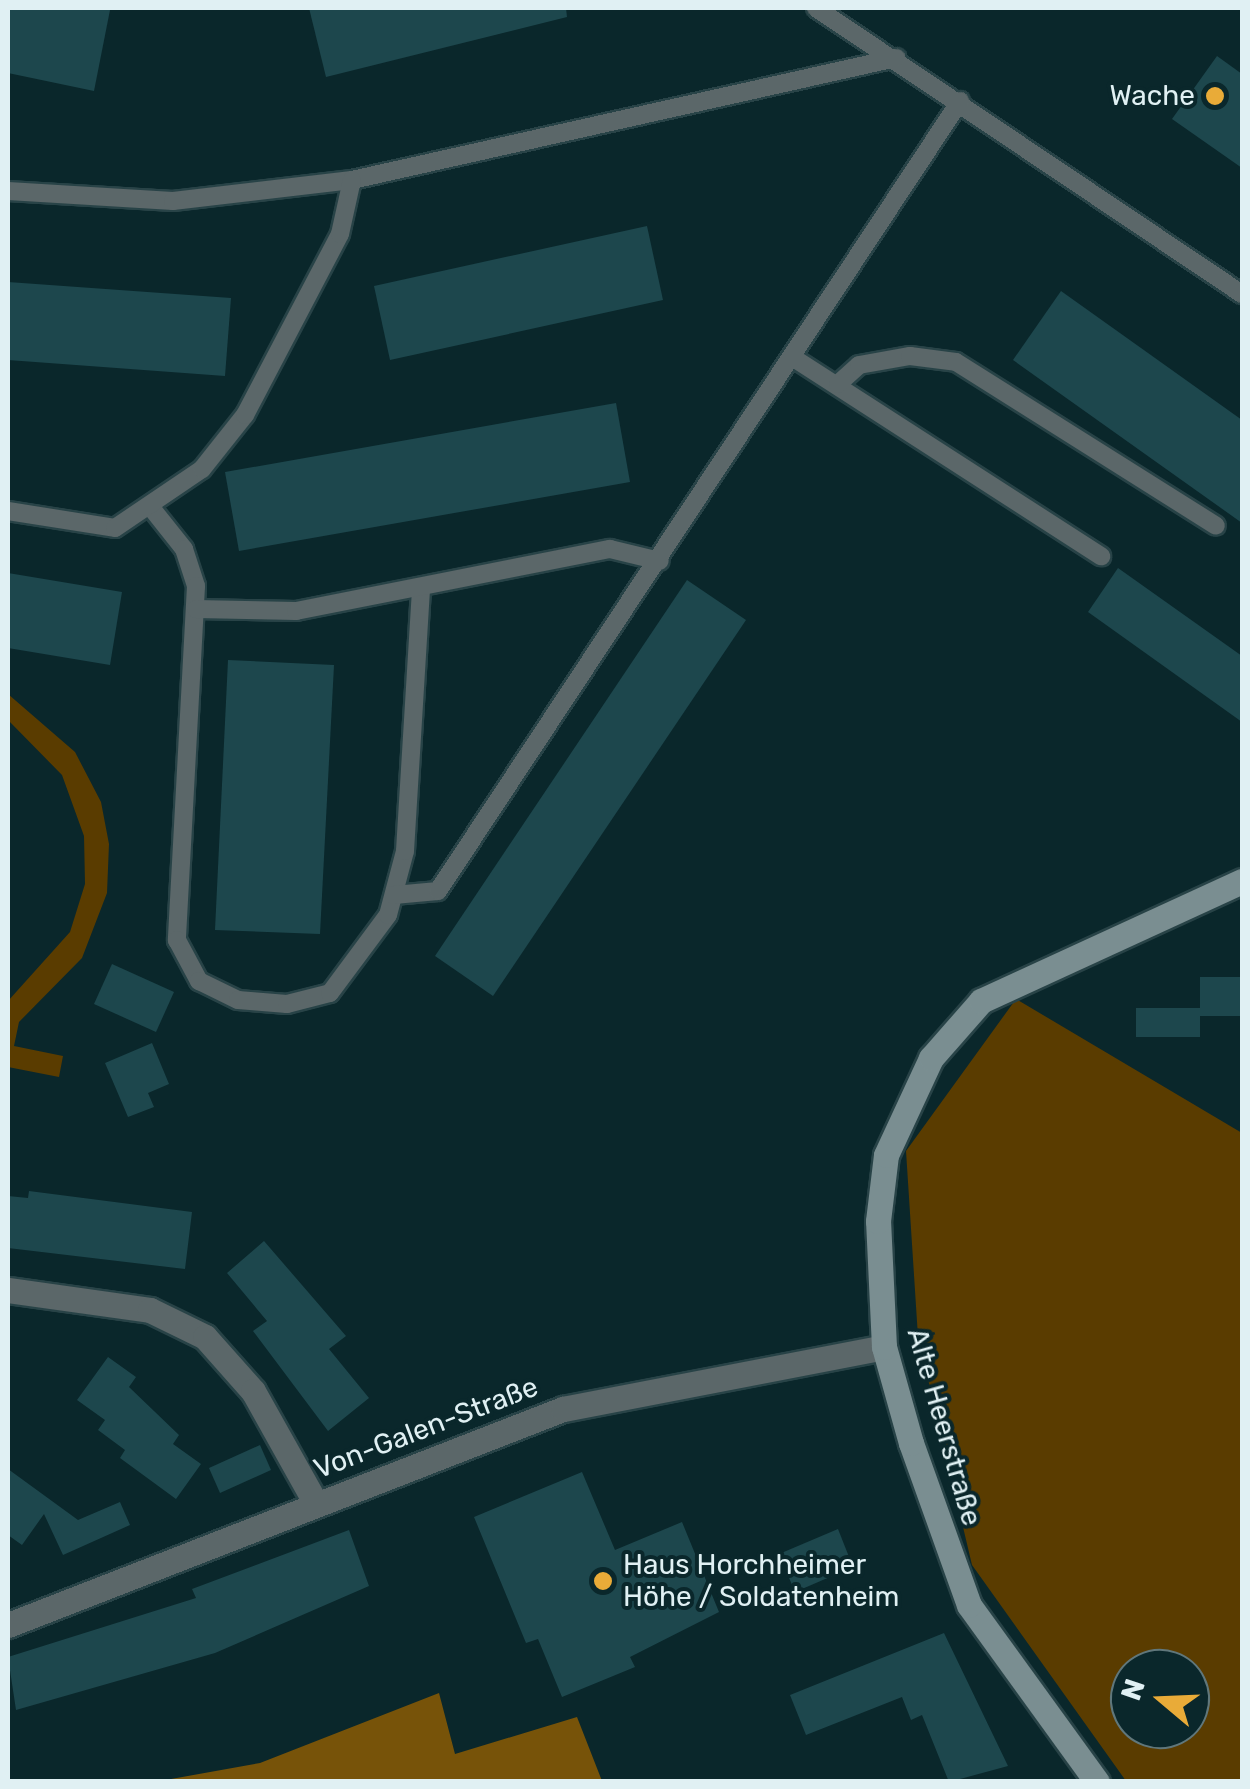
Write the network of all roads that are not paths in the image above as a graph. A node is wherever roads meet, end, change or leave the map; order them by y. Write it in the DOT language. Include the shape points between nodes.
graph roads {
  1 [pos="816,8"];
  2 [pos="896,58"];
  3 [pos="960,100"];
  4 [pos="352,180"];
  5 [pos="8,191"];
  6 [pos="1242,294"];
  7 [pos="792,357"];
  8 [pos="838,384"];
  9 [pos="153,510"];
  10 [pos="8,511"];
  11 [pos="1216,526"];
  12 [pos="1101,556"];
  13 [pos="660,561"];
  14 [pos="421,587"];
  15 [pos="196,609"];
  16 [pos="1242,881"];
  17 [pos="394,895"];
  18 [pos="8,1290"];
  19 [pos="884,1348"];
  20 [pos="315,1502"];
  21 [pos="8,1625"];
  22 [pos="1096,1782"];
  1 -- 2 [label="lane"];
  2 -- 3 [label="lane"];
  2 -- 4 [label="lane"];
  3 -- 6 [label="lane"];
  3 -- 7 [label="lane"];
  4 -- 5 [label="lane" via="173,201"];
  4 -- 9 [label="lane" via="340,234 245,415"];
  7 -- 8 [label="lane"];
  7 -- 13 [label="lane"];
  8 -- 11 [label="lane" via="860,365 910,356 956,362"];
  8 -- 12 [label="lane"];
  9 -- 10 [label="lane" via="115,528"];
  9 -- 15 [label="lane" via="192,567"];
  13 -- 14 [label="lane" via="610,549"];
  13 -- 17 [label="lane" via="438,891"];
  14 -- 15 [label="lane" via="296,610"];
  14 -- 17 [label="lane"];
  15 -- 17 [label="lane" via="177,940 184,960 199,981 238,1000 307,1001 356,967"];
  16 -- 19 [label="street, Alte Heerstraße" via="1007,984 931,1058 886,1155 878,1221"];
  18 -- 20 [label="street" via="150,1310 205,1336 253,1392"];
  19 -- 20 [label="street, Von-Galen-Straße" via="562,1409"];
  19 -- 22 [label="street, Alte Heerstraße" via="969,1605"];
  20 -- 21 [label="street, Von-Galen-Straße"];
}
